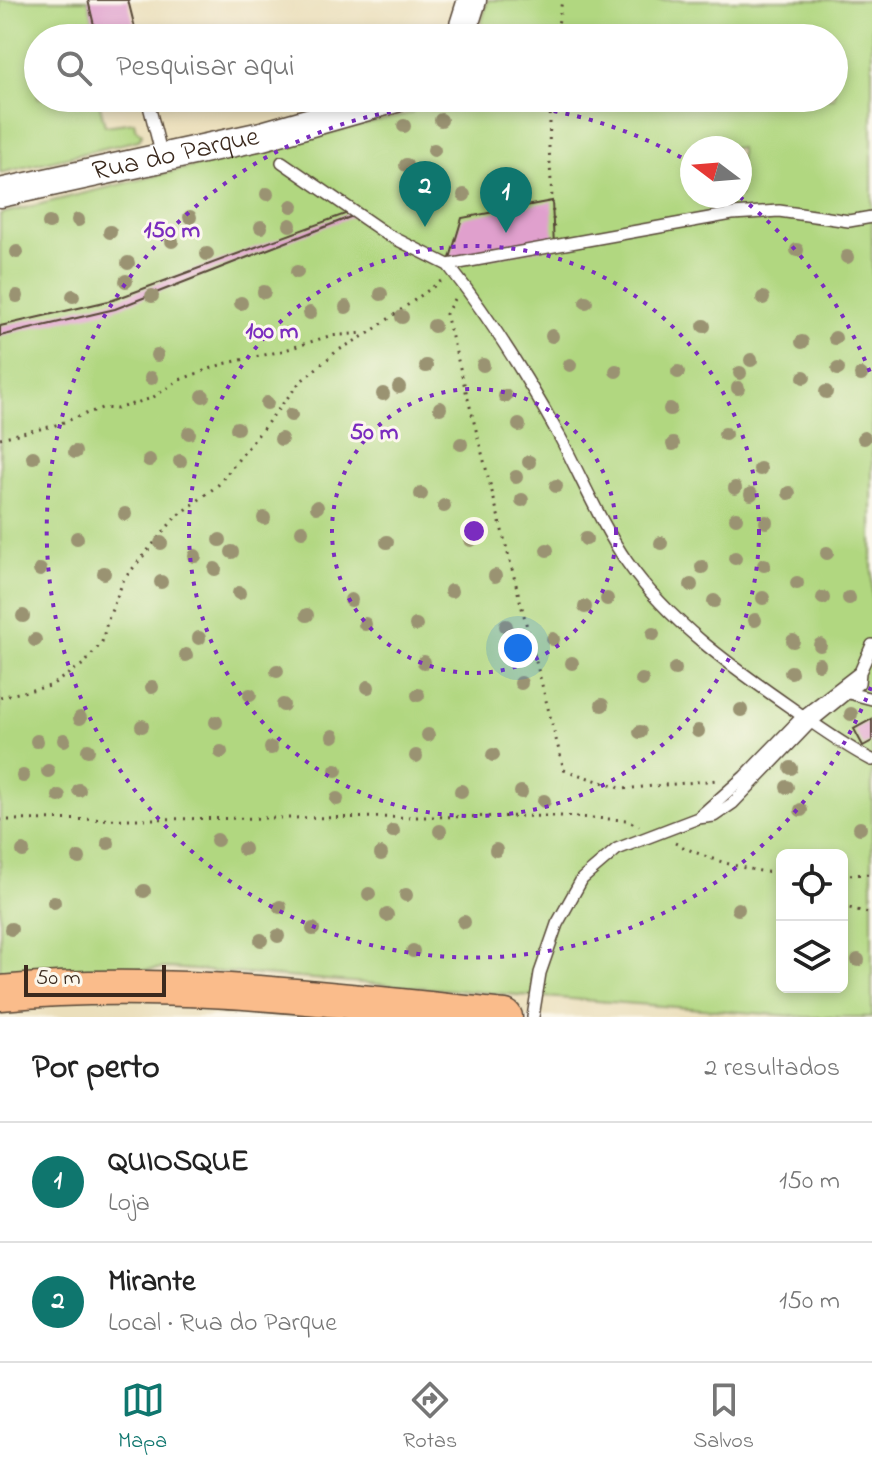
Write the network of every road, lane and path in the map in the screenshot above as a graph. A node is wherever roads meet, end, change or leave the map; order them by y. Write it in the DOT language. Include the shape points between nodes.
graph roads {
  1 [pos="472,0"];
  2 [pos="562,0"];
  3 [pos="464,24"];
  4 [pos="558,24"];
  5 [pos="151,112"];
  6 [pos="347,112"];
  7 [pos="550,112"];
  8 [pos="162,157"];
  9 [pos="282,162"];
  10 [pos="0,193"];
  11 [pos="872,217"];
  12 [pos="554,247"];
  13 [pos="455,274"];
  14 [pos="369,333"];
  15 [pos="0,438"];
  16 [pos="872,645"];
  17 [pos="850,684"];
  18 [pos="872,686"];
  19 [pos="0,697"];
  20 [pos="872,699"];
  21 [pos="807,719"];
  22 [pos="872,760"];
  23 [pos="744,777"];
  24 [pos="698,818"];
  25 [pos="0,820"];
  26 [pos="657,834"];
  27 [pos="776,874"];
  28 [pos="872,874"];
  29 [pos="848,875"];
  30 [pos="848,908"];
  31 [pos="872,914"];
  32 [pos="0,993"];
  33 [pos="505,1017"];
  34 [pos="533,1017"];
  1 -- 3 [label="street"];
  2 -- 4 [label="path"];
  5 -- 8 [label="lane"];
  6 -- 8 [label="street, Rua do Parque"];
  7 -- 12 [label="path"];
  8 -- 10 [label="street, Rua do Parque"];
  9 -- 13 [label="lane"];
  11 -- 12 [label="lane" via="849,221 779,211 732,214"];
  12 -- 13 [label="lane"];
  13 -- 14 [label="path" via="430,286"];
  13 -- 21 [label="lane" via="543,407 625,559 647,589 689,631"];
  13 -- 23 [label="path" via="446,314 564,770 623,789"];
  14 -- 15 [label="path" via="329,336 223,364 179,380 152,398"];
  14 -- 19 [label="path" via="300,382 218,485 174,519 124,579 102,642 85,663 50,686"];
  16 -- 17 [label="lane"];
  17 -- 18 [label="lane"];
  17 -- 20 [label="lane"];
  17 -- 21 [label="lane"];
  21 -- 22 [label="lane"];
  21 -- 23 [label="lane"];
  21 -- 24 [label="lane" via="733,803 714,816"];
  23 -- 24 [label="lane"];
  24 -- 26 [label="lane"];
  25 -- 26 [label="path" via="560,816 626,820"];
  26 -- 27 [label="path" via="703,857"];
  26 -- 34 [label="lane" via="617,849 582,879 557,924 540,973"];
  28 -- 29 [label="path"];
  30 -- 31 [label="path"];
  32 -- 33 [label="main road" via="140,987 235,990"];
}
